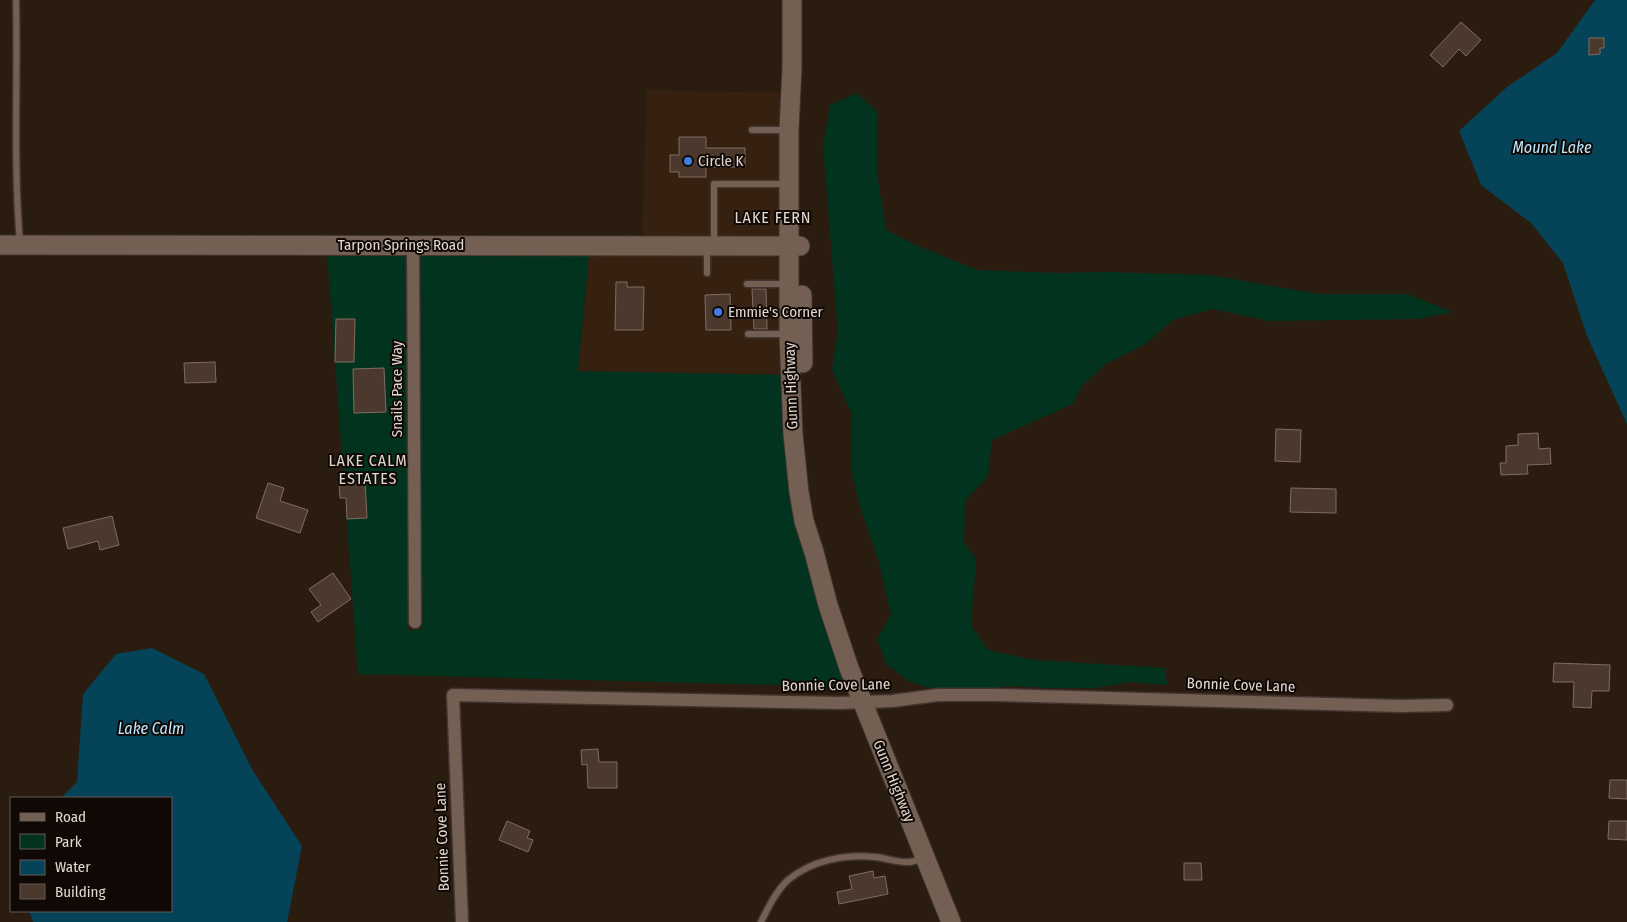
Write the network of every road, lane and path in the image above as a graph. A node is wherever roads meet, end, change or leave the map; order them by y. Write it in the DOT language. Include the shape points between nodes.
graph roads {
  1 [pos="16,0"];
  2 [pos="792,0"];
  3 [pos="792,67"];
  4 [pos="752,130"];
  5 [pos="789,130"];
  6 [pos="789,184"];
  7 [pos="0,245"];
  8 [pos="20,245"];
  9 [pos="413,245"];
  10 [pos="710,246"];
  11 [pos="795,246"];
  12 [pos="707,273"];
  13 [pos="747,284"];
  14 [pos="789,284"];
  15 [pos="748,334"];
  16 [pos="789,334"];
  17 [pos="814,552"];
  18 [pos="415,622"];
  19 [pos="863,703"];
  20 [pos="1447,705"];
  21 [pos="925,858"];
  22 [pos="462,922"];
  23 [pos="761,922"];
  24 [pos="951,922"];
  1 -- 8 [label="lane" via="16,178"];
  2 -- 3 [label="main road, Gunn Highway"];
  3 -- 5 [label="main road, Gunn Highway"];
  3 -- 11 [label="main road, Gunn Highway" via="798,130"];
  4 -- 5 [label="lane"];
  5 -- 6 [label="main road, Gunn Highway"];
  6 -- 10 [label="lane" via="714,184"];
  6 -- 11 [label="main road, Gunn Highway"];
  7 -- 8 [label="main road, Tarpon Springs Road"];
  8 -- 9 [label="main road, Tarpon Springs Road"];
  9 -- 10 [label="main road, Tarpon Springs Road"];
  9 -- 18 [label="street, Snails Pace Way"];
  10 -- 11 [label="main road, Tarpon Springs Road"];
  10 -- 12 [label="lane"];
  11 -- 14 [label="main road, Gunn Highway"];
  11 -- 17 [label="main road, Gunn Highway"];
  13 -- 14 [label="lane"];
  14 -- 16 [label="main road, Gunn Highway"];
  15 -- 16 [label="lane"];
  16 -- 17 [label="main road, Gunn Highway" via="795,464 804,521"];
  17 -- 19 [label="main road, Gunn Highway" via="828,605"];
  19 -- 20 [label="street, Bonnie Cove Lane" via="996,695"];
  19 -- 21 [label="main road, Gunn Highway"];
  19 -- 22 [label="street, Bonnie Cove Lane" via="453,695"];
  21 -- 23 [label="lane" via="911,862 863,856 835,858 808,867 788,881 773,899"];
  21 -- 24 [label="main road, Gunn Highway"];
}
